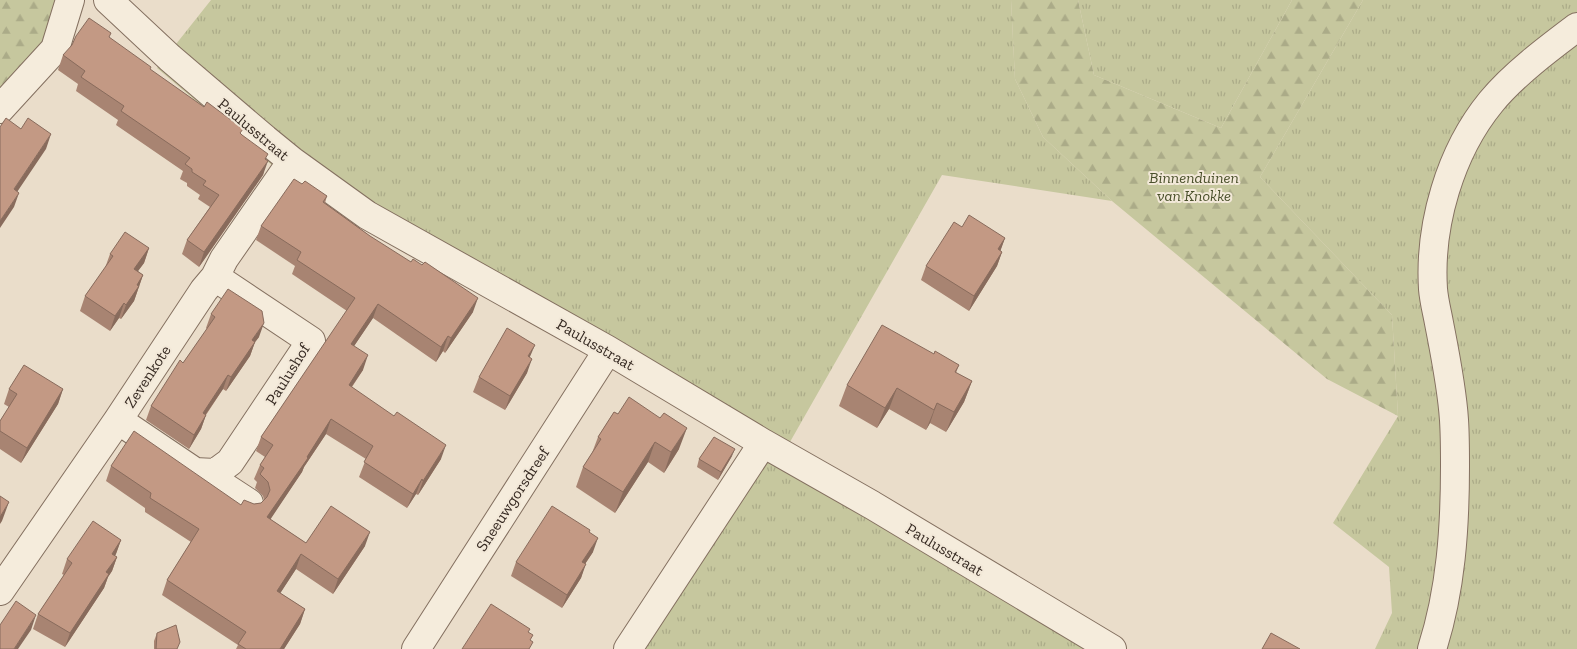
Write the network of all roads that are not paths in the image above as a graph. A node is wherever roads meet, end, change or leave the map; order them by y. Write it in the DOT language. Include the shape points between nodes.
graph roads {
  1 [pos="70,0"];
  2 [pos="108,0"];
  3 [pos="1577,28"];
  4 [pos="0,109"];
  5 [pos="292,160"];
  6 [pos="215,276"];
  7 [pos="608,350"];
  8 [pos="118,420"];
  9 [pos="763,443"];
  10 [pos="215,473"];
  11 [pos="249,503"];
  12 [pos="0,591"];
  13 [pos="416,649"];
  14 [pos="628,649"];
  15 [pos="1112,649"];
  16 [pos="1432,649"];
  1 -- 4 [label="street" via="55,48"];
  2 -- 5 [label="street, Paulusstraat" via="170,58"];
  3 -- 16 [label="street" via="1520,73 1492,101 1471,130 1442,199 1434,247 1433,290 1454,420 1455,500 1447,585"];
  5 -- 6 [label="street, Zevenkote"];
  5 -- 7 [label="street, Paulusstraat" via="367,215"];
  6 -- 8 [label="street, Zevenkote"];
  6 -- 10 [label="street, Paulushof" via="311,341 230,462"];
  7 -- 9 [label="street, Paulusstraat"];
  7 -- 13 [label="street, Sneeuwgorsdreef"];
  8 -- 10 [label="street" via="195,472"];
  8 -- 12 [label="street, Zevenkote"];
  9 -- 14 [label="street"];
  9 -- 15 [label="street, Paulusstraat" via="872,504"];
  10 -- 11 [label="street" via="223,486"];
}
